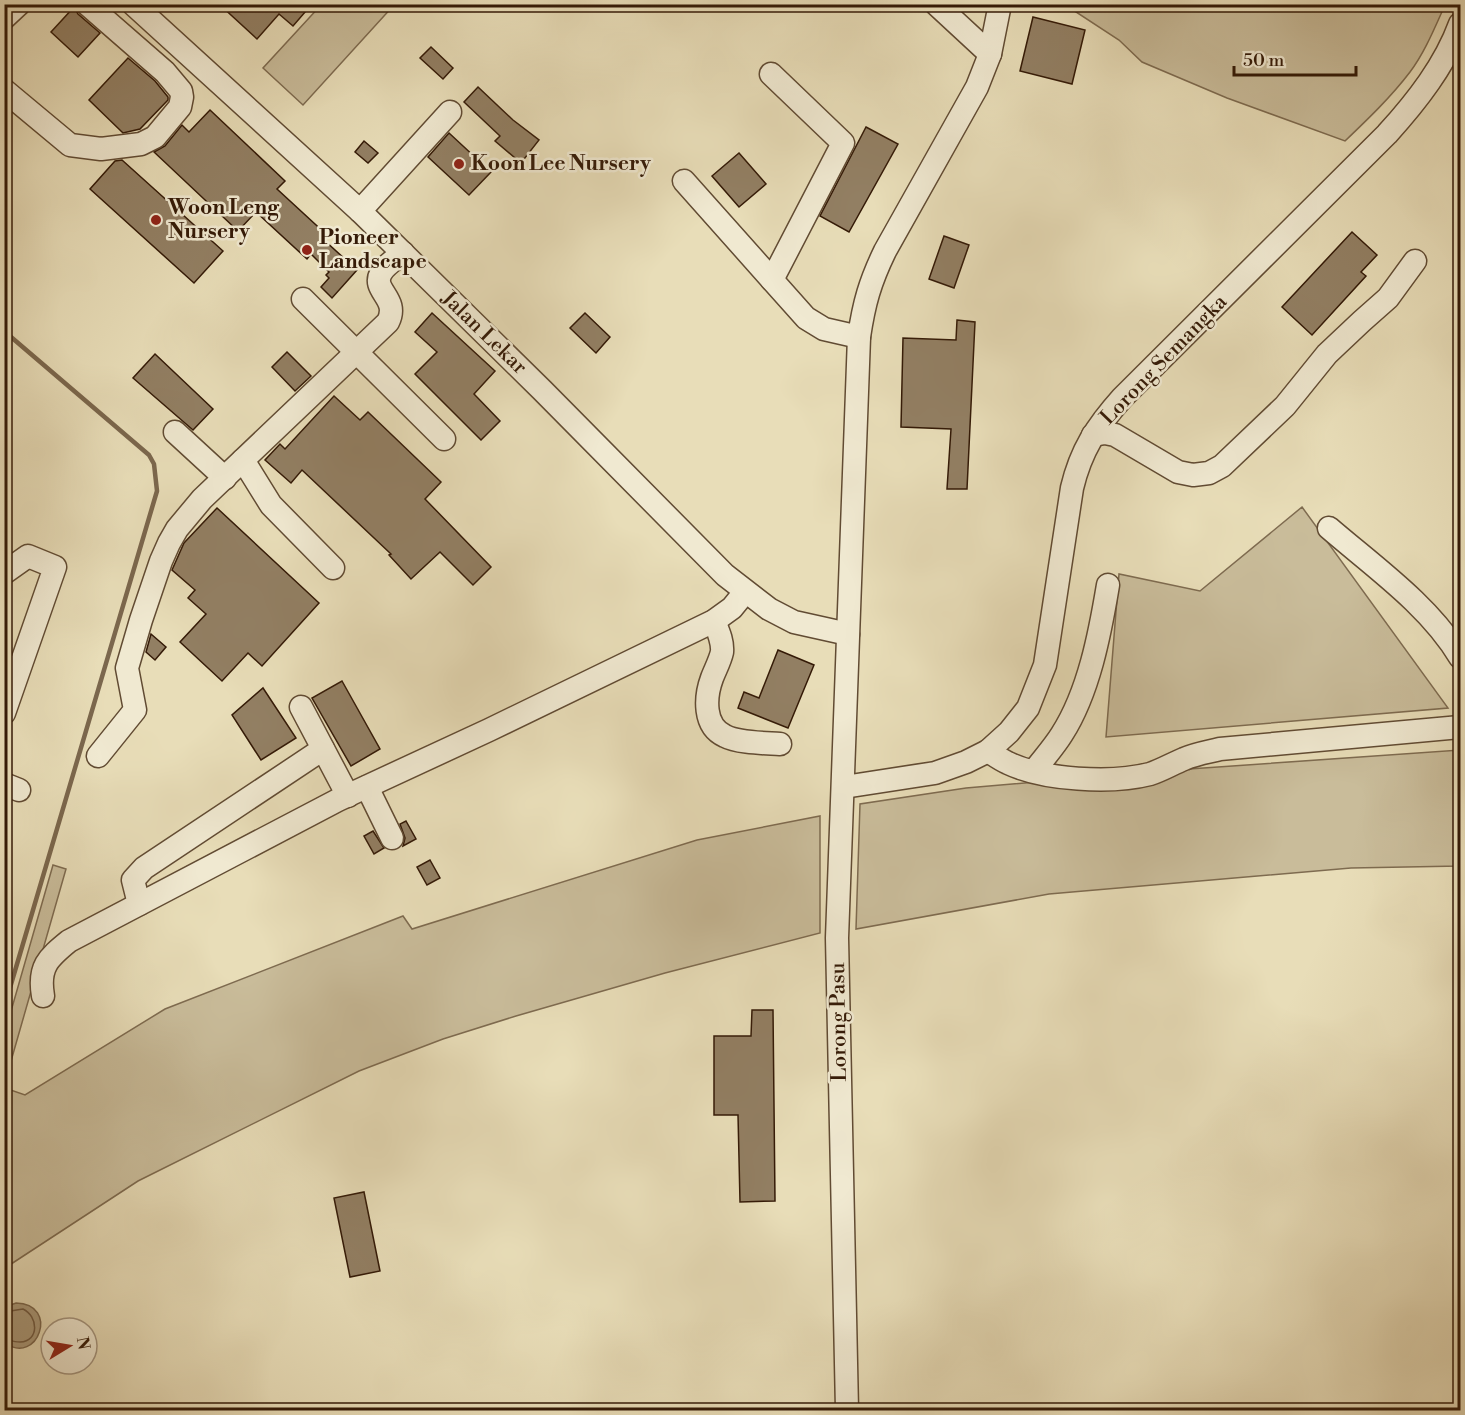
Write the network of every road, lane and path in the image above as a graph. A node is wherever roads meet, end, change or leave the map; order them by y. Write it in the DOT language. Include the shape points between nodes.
graph roads {
  1 [pos="19,4"];
  2 [pos="87,4"];
  3 [pos="133,4"];
  4 [pos="1000,4"];
  5 [pos="937,6"];
  6 [pos="4,18"];
  7 [pos="1461,24"];
  8 [pos="990,54"];
  9 [pos="771,74"];
  10 [pos="4,90"];
  11 [pos="450,112"];
  12 [pos="684,181"];
  13 [pos="360,211"];
  14 [pos="403,253"];
  15 [pos="1416,261"];
  16 [pos="772,280"];
  17 [pos="303,299"];
  18 [pos="859,337"];
  19 [pos="357,352"];
  20 [pos="175,432"];
  21 [pos="1093,435"];
  22 [pos="444,439"];
  23 [pos="243,460"];
  24 [pos="225,478"];
  25 [pos="1329,528"];
  26 [pos="333,568"];
  27 [pos="4,573"];
  28 [pos="1108,585"];
  29 [pos="745,592"];
  30 [pos="714,621"];
  31 [pos="848,634"];
  32 [pos="1461,657"];
  33 [pos="301,707"];
  34 [pos="4,713"];
  35 [pos="1461,727"];
  36 [pos="780,744"];
  37 [pos="323,749"];
  38 [pos="988,751"];
  39 [pos="98,756"];
  40 [pos="1034,771"];
  41 [pos="844,787"];
  42 [pos="357,791"];
  43 [pos="392,838"];
  44 [pos="139,904"];
  45 [pos="43,996"];
  46 [pos="847,1410"];
  1 -- 6 [label="street"];
  2 -- 10 [label="street" via="165,72 181,91 180,107 155,137 141,144 101,149 70,145"];
  3 -- 13 [label="street, Jalan Lekar"];
  4 -- 8 [label="street"];
  5 -- 8 [label="street"];
  7 -- 21 [label="street, Lorong Semangka" via="1437,70 1387,134 1122,398"];
  8 -- 18 [label="street" via="977,87 872,278"];
  9 -- 16 [label="street" via="843,143"];
  11 -- 13 [label="street"];
  12 -- 16 [label="street"];
  13 -- 14 [label="street, Jalan Lekar"];
  14 -- 19 [label="street" via="379,278 391,304 390,317"];
  14 -- 29 [label="street, Jalan Lekar"];
  15 -- 21 [label="street" via="1388,298 1327,354 1285,406 1222,466 1209,473 1178,472 1115,435"];
  16 -- 18 [label="street" via="815,324"];
  17 -- 19 [label="street"];
  18 -- 31 [label="street"];
  19 -- 22 [label="street"];
  19 -- 23 [label="street"];
  20 -- 24 [label="street"];
  21 -- 38 [label="street, Lorong Semangka" via="1078,464 1072,488 1045,665 1028,708"];
  23 -- 24 [label="street"];
  23 -- 26 [label="street" via="271,505"];
  24 -- 39 [label="street" via="177,529 161,561 127,668 135,710"];
  25 -- 32 [label="street" via="1429,615"];
  27 -- 34 [label="street" via="28,556 55,567"];
  28 -- 40 [label="street" via="1100,633 1078,702 1063,733"];
  29 -- 30 [label="street"];
  29 -- 31 [label="street, Jalan Lekar" via="794,622"];
  30 -- 36 [label="street" via="722,647 707,700 709,720 725,736"];
  30 -- 42 [label="street"];
  31 -- 41 [label="street, Lorong Pasu"];
  33 -- 37 [label="street"];
  35 -- 40 [label="street" via="1220,749 1184,759 1164,770 1120,778 1082,779"];
  37 -- 42 [label="street"];
  37 -- 44 [label="street" via="144,868 133,880"];
  38 -- 40 [label="street" via="1008,763"];
  38 -- 41 [label="street, Lorong Semangka" via="935,773"];
  41 -- 46 [label="street, Lorong Pasu" via="837,938"];
  42 -- 43 [label="street"];
  42 -- 44 [label="street"];
  44 -- 45 [label="street" via="69,941 49,958 42,974"];
}
